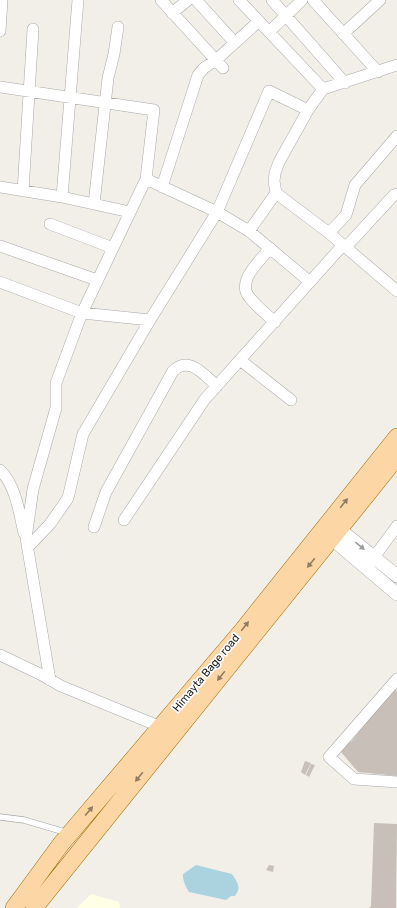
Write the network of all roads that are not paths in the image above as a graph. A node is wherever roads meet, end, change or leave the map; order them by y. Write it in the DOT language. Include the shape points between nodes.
graph roads {
  1 [pos="2,0"];
  2 [pos="78,0"];
  3 [pos="161,0"];
  4 [pos="188,0"];
  5 [pos="196,0"];
  6 [pos="239,0"];
  7 [pos="272,0"];
  8 [pos="302,0"];
  9 [pos="313,0"];
  10 [pos="380,0"];
  11 [pos="172,13"];
  12 [pos="287,15"];
  13 [pos="259,21"];
  14 [pos="118,28"];
  15 [pos="33,29"];
  16 [pos="0,31"];
  17 [pos="269,32"];
  18 [pos="343,34"];
  19 [pos="235,43"];
  20 [pos="219,64"];
  21 [pos="397,65"];
  22 [pos="378,72"];
  23 [pos="345,82"];
  24 [pos="0,87"];
  25 [pos="323,89"];
  26 [pos="28,91"];
  27 [pos="70,98"];
  28 [pos="106,103"];
  29 [pos="308,110"];
  30 [pos="397,136"];
  31 [pos="146,179"];
  32 [pos="0,187"];
  33 [pos="162,187"];
  34 [pos="23,191"];
  35 [pos="276,193"];
  36 [pos="397,194"];
  37 [pos="62,197"];
  38 [pos="94,204"];
  39 [pos="130,212"];
  40 [pos="217,212"];
  41 [pos="50,224"];
  42 [pos="249,231"];
  43 [pos="329,233"];
  44 [pos="0,246"];
  45 [pos="345,246"];
  46 [pos="113,248"];
  47 [pos="270,248"];
  48 [pos="97,280"];
  49 [pos="0,282"];
  50 [pos="310,282"];
  51 [pos="396,289"];
  52 [pos="82,313"];
  53 [pos="150,320"];
  54 [pos="275,322"];
  55 [pos="240,360"];
  56 [pos="218,386"];
  57 [pos="291,400"];
  58 [pos="397,437"];
  59 [pos="397,457"];
  60 [pos="0,470"];
  61 [pos="124,520"];
  62 [pos="397,526"];
  63 [pos="94,527"];
  64 [pos="330,530"];
  65 [pos="27,542"];
  66 [pos="370,562"];
  67 [pos="397,576"];
  68 [pos="397,594"];
  69 [pos="0,655"];
  70 [pos="397,679"];
  71 [pos="50,680"];
  72 [pos="161,727"];
  73 [pos="397,782"];
  74 [pos="0,817"];
  75 [pos="70,834"];
  76 [pos="43,869"];
  77 [pos="59,877"];
  78 [pos="14,908"];
  79 [pos="34,908"];
  1 -- 16 [label="street"];
  2 -- 27 [label="street"];
  3 -- 11 [label="street"];
  4 -- 11 [label="street"];
  5 -- 19 [label="street"];
  6 -- 13 [label="street"];
  7 -- 12 [label="street"];
  8 -- 12 [label="street"];
  9 -- 18 [label="street"];
  10 -- 18 [label="street"];
  11 -- 20 [label="street"];
  12 -- 17 [label="street"];
  12 -- 23 [label="street"];
  13 -- 17 [label="street"];
  13 -- 19 [label="street"];
  14 -- 28 [label="street"];
  15 -- 26 [label="street"];
  17 -- 25 [label="street"];
  18 -- 22 [label="street"];
  19 -- 20 [label="street"];
  20 -- 33 [label="street" via="204,68 198,75"];
  21 -- 22 [label="street"];
  22 -- 23 [label="street"];
  23 -- 25 [label="street"];
  24 -- 26 [label="street"];
  25 -- 29 [label="street"];
  26 -- 27 [label="street"];
  26 -- 34 [label="street"];
  27 -- 28 [label="street"];
  27 -- 37 [label="street"];
  28 -- 31 [label="street" via="154,110"];
  28 -- 38 [label="street"];
  29 -- 35 [label="street" via="279,162 274,181"];
  29 -- 40 [label="street" via="269,91"];
  30 -- 43 [label="street" via="355,185 346,215"];
  31 -- 33 [label="street"];
  31 -- 39 [label="street"];
  32 -- 34 [label="street"];
  33 -- 40 [label="street"];
  34 -- 37 [label="street"];
  35 -- 42 [label="street"];
  35 -- 43 [label="street"];
  36 -- 45 [label="street"];
  37 -- 38 [label="street"];
  38 -- 39 [label="street"];
  39 -- 46 [label="street"];
  40 -- 42 [label="street"];
  40 -- 53 [label="street"];
  41 -- 46 [label="street"];
  42 -- 47 [label="street"];
  43 -- 45 [label="street"];
  44 -- 48 [label="street"];
  45 -- 50 [label="street"];
  45 -- 51 [label="street"];
  46 -- 48 [label="street"];
  47 -- 50 [label="street"];
  47 -- 54 [label="street" via="248,275 245,288 248,297"];
  48 -- 52 [label="street"];
  49 -- 52 [label="street"];
  50 -- 54 [label="street"];
  52 -- 53 [label="street"];
  52 -- 65 [label="street" via="56,383 56,408 33,489"];
  53 -- 65 [label="street" via="83,434 68,498 50,524"];
  54 -- 55 [label="street"];
  55 -- 56 [label="street"];
  55 -- 57 [label="street"];
  56 -- 61 [label="street" via="205,399"];
  56 -- 63 [label="street" via="192,365 177,366 106,492"];
  64 -- 58 [label="main road, Himayta Bage road, one-way"];
  59 -- 64 [label="main road"];
  60 -- 65 [label="street" via="13,491"];
  62 -- 66 [label="street"];
  64 -- 66 [label="street"];
  72 -- 64 [label="main road, Himayta Bage road, one-way"];
  64 -- 77 [label="main road, one-way"];
  65 -- 71 [label="street"];
  66 -- 67 [label="street"];
  66 -- 68 [label="street"];
  69 -- 71 [label="street"];
  70 -- 73 [label="street" via="329,757 354,779"];
  71 -- 72 [label="street"];
  75 -- 72 [label="main road, Himayta Bage road, one-way"];
  74 -- 75 [label="lane" via="24,820"];
  75 -- 76 [label="main road, Himayta Bage road"];
  76 -- 77 [label="main road"];
  76 -- 78 [label="main road, Himayta Bage road"];
  77 -- 79 [label="main road"];
}
